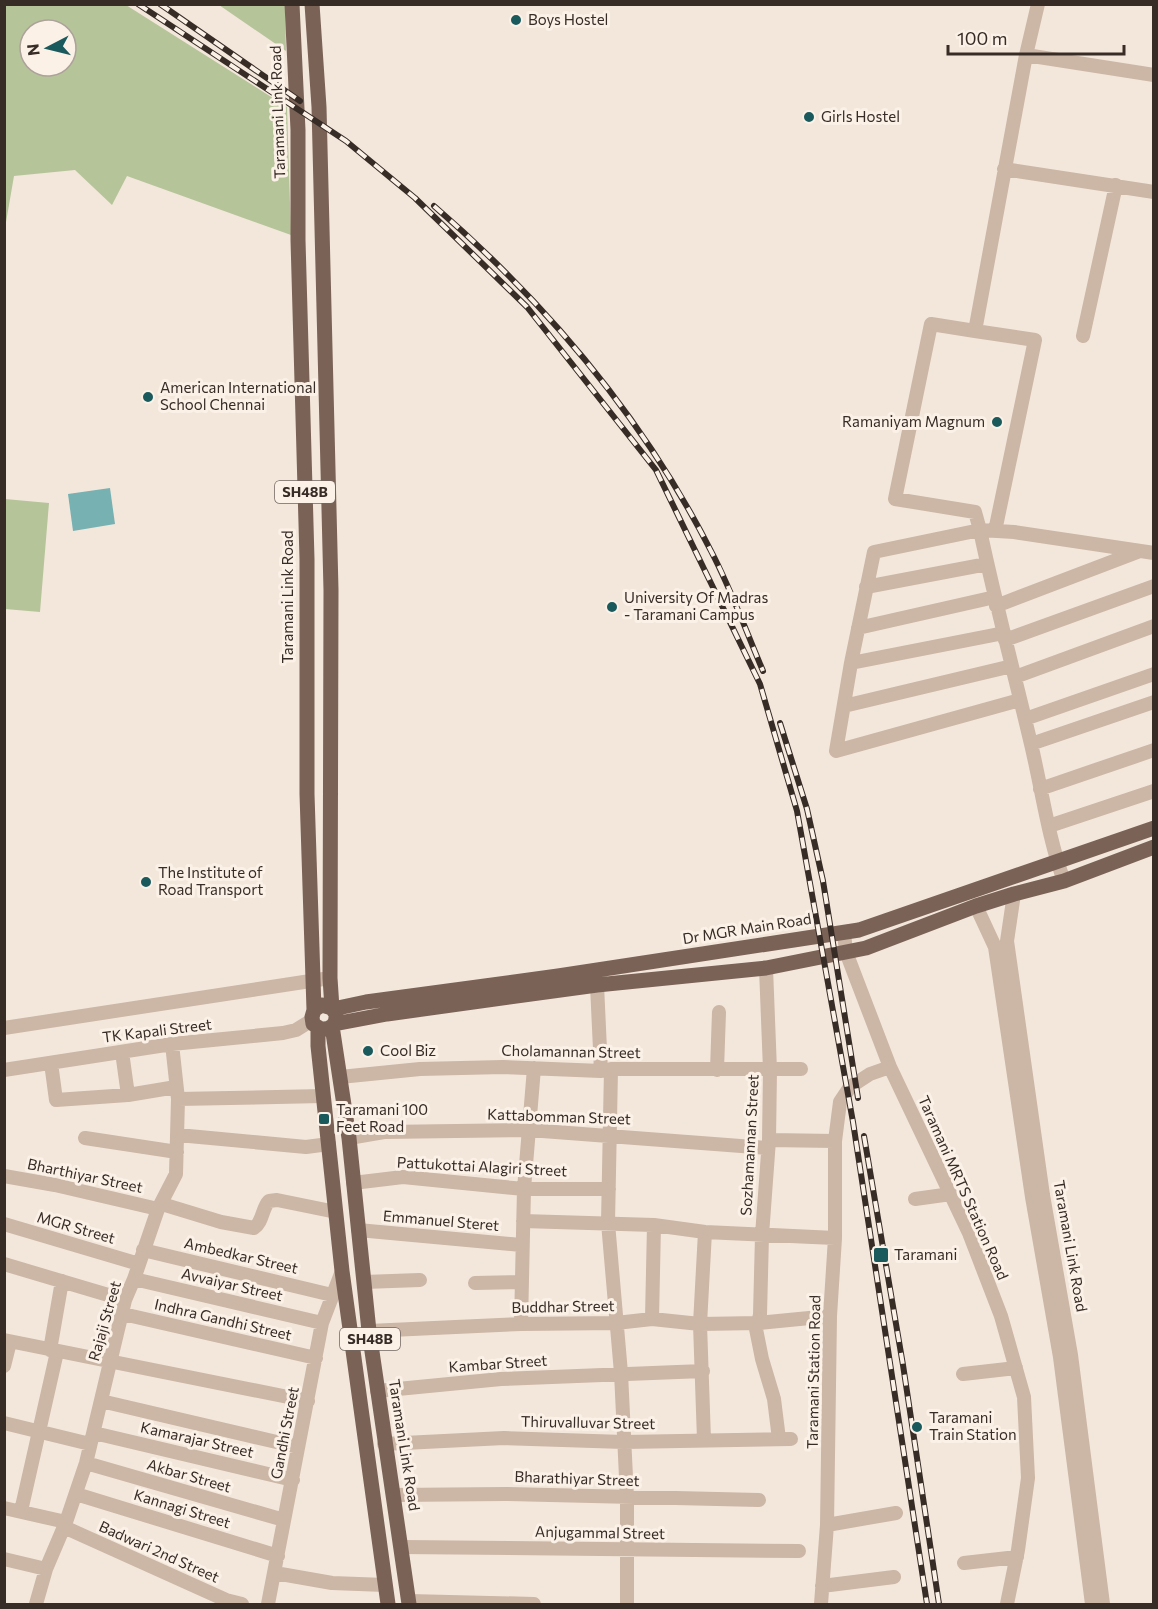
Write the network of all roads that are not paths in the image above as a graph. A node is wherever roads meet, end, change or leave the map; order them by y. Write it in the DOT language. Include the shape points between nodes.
graph roads {
  1 [pos="292,4"];
  2 [pos="312,4"];
  3 [pos="1038,4"];
  4 [pos="1026,55"];
  5 [pos="1154,75"];
  6 [pos="1004,169"];
  7 [pos="1116,185"];
  8 [pos="1154,192"];
  9 [pos="975,331"];
  10 [pos="1083,336"];
  11 [pos="980,530"];
  12 [pos="995,531"];
  13 [pos="1147,552"];
  14 [pos="987,564"];
  15 [pos="1154,586"];
  16 [pos="866,587"];
  17 [pos="996,601"];
  18 [pos="1154,626"];
  19 [pos="858,628"];
  20 [pos="1004,636"];
  21 [pos="851,663"];
  22 [pos="1013,671"];
  23 [pos="1154,674"];
  24 [pos="1020,700"];
  25 [pos="1154,702"];
  26 [pos="844,706"];
  27 [pos="1025,718"];
  28 [pos="1031,744"];
  29 [pos="1154,750"];
  30 [pos="1040,789"];
  31 [pos="1154,791"];
  32 [pos="1048,826"];
  33 [pos="1154,828"];
  34 [pos="1154,847"];
  35 [pos="1058,862"];
  36 [pos="1064,881"];
  37 [pos="1014,894"];
  38 [pos="976,906"];
  39 [pos="844,933"];
  40 [pos="846,952"];
  41 [pos="766,968"];
  42 [pos="330,978"];
  43 [pos="312,980"];
  44 [pos="597,985"];
  45 [pos="719,1012"];
  46 [pos="325,1018"];
  47 [pos="4,1028"];
  48 [pos="172,1044"];
  49 [pos="122,1052"];
  50 [pos="51,1063"];
  51 [pos="890,1067"];
  52 [pos="534,1068"];
  53 [pos="801,1068"];
  54 [pos="4,1070"];
  55 [pos="606,1070"];
  56 [pos="717,1070"];
  57 [pos="770,1070"];
  58 [pos="340,1077"];
  59 [pos="177,1093"];
  60 [pos="128,1095"];
  61 [pos="323,1096"];
  62 [pos="529,1130"];
  63 [pos="178,1135"];
  64 [pos="610,1135"];
  65 [pos="85,1138"];
  66 [pos="349,1138"];
  67 [pos="835,1141"];
  68 [pos="329,1144"];
  69 [pos="769,1144"];
  70 [pos="177,1152"];
  71 [pos="4,1176"];
  72 [pos="353,1183"];
  73 [pos="524,1189"];
  74 [pos="609,1189"];
  75 [pos="951,1194"];
  76 [pos="915,1199"];
  77 [pos="160,1206"];
  78 [pos="336,1212"];
  79 [pos="523,1221"];
  80 [pos="608,1223"];
  81 [pos="4,1224"];
  82 [pos="654,1225"];
  83 [pos="358,1230"];
  84 [pos="705,1232"];
  85 [pos="762,1236"];
  86 [pos="835,1238"];
  87 [pos="521,1245"];
  88 [pos="143,1250"];
  89 [pos="4,1264"];
  90 [pos="139,1264"];
  91 [pos="342,1270"];
  92 [pos="134,1279"];
  93 [pos="420,1280"];
  94 [pos="62,1281"];
  95 [pos="364,1282"];
  96 [pos="521,1282"];
  97 [pos="475,1283"];
  98 [pos="332,1295"];
  99 [pos="124,1307"];
  100 [pos="830,1316"];
  101 [pos="652,1319"];
  102 [pos="322,1323"];
  103 [pos="616,1323"];
  104 [pos="758,1323"];
  105 [pos="521,1324"];
  106 [pos="700,1324"];
  107 [pos="369,1331"];
  108 [pos="7,1341"];
  109 [pos="54,1351"];
  110 [pos="315,1358"];
  111 [pos="109,1362"];
  112 [pos="4,1366"];
  113 [pos="1016,1368"];
  114 [pos="703,1371"];
  115 [pos="621,1374"];
  116 [pos="963,1374"];
  117 [pos="377,1391"];
  118 [pos="101,1401"];
  119 [pos="308,1401"];
  120 [pos="4,1423"];
  121 [pos="38,1432"];
  122 [pos="92,1438"];
  123 [pos="785,1439"];
  124 [pos="704,1440"];
  125 [pos="624,1442"];
  126 [pos="384,1444"];
  127 [pos="298,1447"];
  128 [pos="86,1463"];
  129 [pos="293,1480"];
  130 [pos="76,1494"];
  131 [pos="394,1495"];
  132 [pos="627,1498"];
  133 [pos="759,1500"];
  134 [pos="4,1508"];
  135 [pos="21,1511"];
  136 [pos="896,1513"];
  137 [pos="284,1520"];
  138 [pos="65,1524"];
  139 [pos="827,1525"];
  140 [pos="400,1547"];
  141 [pos="627,1551"];
  142 [pos="799,1551"];
  143 [pos="278,1556"];
  144 [pos="1017,1557"];
  145 [pos="4,1559"];
  146 [pos="964,1563"];
  147 [pos="46,1569"];
  148 [pos="275,1574"];
  149 [pos="894,1577"];
  150 [pos="385,1585"];
  151 [pos="822,1586"];
  152 [pos="409,1603"];
  153 [pos="36,1605"];
  154 [pos="242,1605"];
  155 [pos="268,1605"];
  156 [pos="388,1605"];
  157 [pos="534,1605"];
  158 [pos="627,1605"];
  159 [pos="821,1605"];
  160 [pos="1007,1605"];
  161 [pos="1092,1605"];
  162 [pos="1103,1605"];
  1 -- 43 [label="main road, Taramani Link Road / SH48B" via="298,130"];
  2 -- 42 [label="main road, SH48B" via="319,107 331,590"];
  3 -- 4 [label="street"];
  4 -- 5 [label="street"];
  4 -- 6 [label="street"];
  6 -- 7 [label="street"];
  6 -- 9 [label="street"];
  7 -- 8 [label="street"];
  7 -- 10 [label="street"];
  9 -- 11 [label="street" via="931,324 895,499 975,512"];
  9 -- 12 [label="street" via="1035,340"];
  11 -- 12 [label="street"];
  11 -- 14 [label="street"];
  11 -- 16 [label="street" via="874,552"];
  12 -- 13 [label="street"];
  13 -- 17 [label="street"];
  14 -- 16 [label="street"];
  14 -- 17 [label="street"];
  15 -- 20 [label="street"];
  16 -- 19 [label="street"];
  17 -- 19 [label="street"];
  17 -- 20 [label="street"];
  18 -- 22 [label="street"];
  19 -- 21 [label="street"];
  20 -- 21 [label="street"];
  20 -- 22 [label="street"];
  21 -- 26 [label="street"];
  22 -- 24 [label="street"];
  22 -- 26 [label="street"];
  23 -- 27 [label="street"];
  24 -- 26 [label="street" via="836,751"];
  24 -- 27 [label="street"];
  25 -- 28 [label="street"];
  27 -- 28 [label="street"];
  28 -- 30 [label="street"];
  29 -- 30 [label="street"];
  30 -- 32 [label="street"];
  31 -- 32 [label="street"];
  32 -- 35 [label="street"];
  33 -- 35 [label="main road, Dr MGR Main Road"];
  34 -- 36 [label="main road"];
  35 -- 36 [label="street"];
  35 -- 39 [label="main road, Dr MGR Main Road"];
  36 -- 37 [label="main road"];
  37 -- 38 [label="main road"];
  37 -- 162 [label="street, Taramani Link Road" via="1007,941 1042,1195 1071,1355"];
  38 -- 40 [label="main road"];
  38 -- 161 [label="street, Taramani Link Road" via="997,958 1060,1357"];
  39 -- 40 [label="street, Taramani MRTS Station Road"];
  39 -- 46 [label="main road, Dr MGR Main Road" via="366,1002"];
  40 -- 41 [label="main road"];
  40 -- 51 [label="street, Taramani MRTS Station Road"];
  41 -- 44 [label="main road"];
  41 -- 57 [label="street, Sozhamannan Street"];
  42 -- 43 [label="street"];
  42 -- 46 [label="main road, SH48B"];
  43 -- 46 [label="main road, Taramani Link Road / SH48B"];
  43 -- 47 [label="street"];
  44 -- 46 [label="main road" via="387,1014"];
  44 -- 55 [label="street"];
  45 -- 56 [label="street"];
  46 -- 48 [label="street, TK Kapali Street" via="283,1034"];
  46 -- 58 [label="main road, Taramani Link Road"];
  46 -- 61 [label="main road" via="318,1046"];
  48 -- 49 [label="street, TK Kapali Street"];
  48 -- 59 [label="street, Rajaji Street"];
  49 -- 50 [label="street, TK Kapali Street"];
  49 -- 60 [label="street"];
  50 -- 54 [label="street, TK Kapali Street"];
  50 -- 60 [label="street" via="56,1100"];
  51 -- 67 [label="street, Taramani Station Road" via="850,1086 840,1102"];
  51 -- 75 [label="street, Taramani MRTS Station Road"];
  52 -- 55 [label="street, Cholamannan Street"];
  52 -- 58 [label="street, Cholamannan Street" via="420,1069"];
  52 -- 62 [label="street"];
  53 -- 57 [label="street, Cholamannan Street"];
  55 -- 56 [label="street, Cholamannan Street"];
  55 -- 64 [label="street"];
  56 -- 57 [label="street, Cholamannan Street"];
  57 -- 69 [label="street, Sozhamannan Street"];
  58 -- 66 [label="main road, Taramani Link Road / SH48B"];
  59 -- 60 [label="street"];
  59 -- 61 [label="street"];
  59 -- 63 [label="street, Rajaji Street"];
  61 -- 68 [label="main road, SH48B"];
  62 -- 64 [label="street, Kattabomman Street"];
  62 -- 66 [label="street, Kattabomman Street" via="384,1132"];
  62 -- 73 [label="street"];
  63 -- 68 [label="street" via="306,1147"];
  63 -- 70 [label="street, Rajaji Street"];
  64 -- 69 [label="street, Kattabomman Street"];
  64 -- 74 [label="street"];
  65 -- 70 [label="street"];
  66 -- 72 [label="main road, Taramani Link Road / SH48B"];
  67 -- 69 [label="street, Kattabomman Street"];
  67 -- 86 [label="street, Taramani Station Road"];
  68 -- 78 [label="main road, SH48B"];
  69 -- 85 [label="street, Sozhamannan Street"];
  70 -- 77 [label="street, Rajaji Street" via="176,1174"];
  71 -- 77 [label="street, Bharthiyar Street"];
  72 -- 73 [label="street, Pattukottai Alagiri Street" via="403,1177"];
  72 -- 83 [label="main road, Taramani Link Road / SH48B"];
  73 -- 74 [label="street, Pattukottai Alagiri Street"];
  73 -- 79 [label="street"];
  74 -- 80 [label="street"];
  75 -- 76 [label="street"];
  75 -- 113 [label="street, Taramani MRTS Station Road" via="1001,1316"];
  77 -- 78 [label="street, Bharthiyar Street" via="254,1228 269,1201"];
  77 -- 88 [label="street, Rajaji Street"];
  78 -- 91 [label="main road, SH48B"];
  79 -- 80 [label="street"];
  79 -- 87 [label="street"];
  80 -- 82 [label="street"];
  80 -- 103 [label="street"];
  81 -- 90 [label="street, MGR Street"];
  82 -- 84 [label="street"];
  82 -- 101 [label="street"];
  83 -- 87 [label="street, Emmanuel Steret"];
  83 -- 95 [label="main road, Taramani Link Road / SH48B"];
  84 -- 85 [label="street"];
  84 -- 106 [label="street"];
  85 -- 86 [label="street"];
  85 -- 104 [label="street, Sozhamannan Street"];
  86 -- 100 [label="street, Taramani Station Road"];
  87 -- 96 [label="street"];
  88 -- 90 [label="street, Rajaji Street"];
  88 -- 98 [label="street, Ambedkar Street"];
  89 -- 94 [label="street, Indhra Gandhi Street"];
  90 -- 92 [label="street, Rajaji Street"];
  91 -- 98 [label="street, Gandhi Street"];
  91 -- 150 [label="main road, SH48B"];
  92 -- 99 [label="street, Rajaji Street"];
  92 -- 102 [label="street, Avvaiyar Street"];
  93 -- 95 [label="street"];
  94 -- 99 [label="street, Indhra Gandhi Street"];
  94 -- 109 [label="street"];
  95 -- 107 [label="main road, Taramani Link Road / SH48B"];
  96 -- 97 [label="street"];
  96 -- 105 [label="street"];
  98 -- 102 [label="street, Gandhi Street"];
  99 -- 110 [label="street, Indhra Gandhi Street"];
  99 -- 111 [label="street, Rajaji Street"];
  100 -- 104 [label="street, Buddhar Street"];
  100 -- 139 [label="street, Taramani Station Road"];
  101 -- 103 [label="street, Buddhar Street"];
  101 -- 106 [label="street, Buddhar Street"];
  102 -- 110 [label="street, Gandhi Street"];
  103 -- 105 [label="street, Buddhar Street"];
  103 -- 115 [label="street"];
  104 -- 106 [label="street, Buddhar Street"];
  104 -- 123 [label="street, Sozhamannan Street" via="758,1346"];
  105 -- 107 [label="street, Buddhar Street"];
  106 -- 114 [label="street"];
  107 -- 117 [label="main road, Taramani Link Road / SH48B"];
  108 -- 109 [label="street"];
  108 -- 112 [label="street"];
  109 -- 111 [label="street"];
  109 -- 121 [label="street"];
  110 -- 119 [label="street, Gandhi Street"];
  111 -- 118 [label="street, Rajaji Street"];
  111 -- 119 [label="street"];
  113 -- 116 [label="street"];
  113 -- 144 [label="street, Taramani MRTS Station Road" via="1024,1397 1028,1478"];
  114 -- 115 [label="street, Kambar Street"];
  114 -- 124 [label="street"];
  115 -- 117 [label="street, Kambar Street" via="501,1379"];
  115 -- 125 [label="street"];
  117 -- 126 [label="main road, Taramani Link Road / SH48B"];
  118 -- 122 [label="street, Rajaji Street"];
  118 -- 127 [label="street"];
  119 -- 127 [label="street, Gandhi Street"];
  120 -- 121 [label="street, Kamarajar Street"];
  121 -- 122 [label="street, Kamarajar Street"];
  121 -- 135 [label="street"];
  122 -- 128 [label="street, Rajaji Street"];
  122 -- 129 [label="street, Kamarajar Street"];
  123 -- 124 [label="street, Thiruvalluvar Street"];
  124 -- 125 [label="street, Thiruvalluvar Street"];
  125 -- 126 [label="street, Thiruvalluvar Street" via="504,1438"];
  125 -- 132 [label="street"];
  126 -- 131 [label="main road, Taramani Link Road / SH48B"];
  127 -- 129 [label="street, Gandhi Street"];
  128 -- 130 [label="street, Rajaji Street"];
  128 -- 137 [label="street, Akbar Street"];
  129 -- 137 [label="street, Gandhi Street"];
  130 -- 138 [label="street, Rajaji Street"];
  130 -- 143 [label="street, Kannagi Street"];
  131 -- 132 [label="street, Bharathiyar Street"];
  131 -- 140 [label="main road, Taramani Link Road / SH48B"];
  132 -- 133 [label="street, Bharathiyar Street"];
  132 -- 141 [label="street"];
  134 -- 135 [label="street, Badwari 2nd Street"];
  135 -- 138 [label="street, Badwari 2nd Street"];
  136 -- 139 [label="street"];
  137 -- 143 [label="street, Gandhi Street"];
  138 -- 147 [label="street, Rajaji Street"];
  138 -- 154 [label="street, Badwari 2nd Street"];
  139 -- 151 [label="street, Taramani Station Road"];
  140 -- 141 [label="street, Anjugammal Street"];
  140 -- 152 [label="main road, Taramani Link Road / SH48B"];
  141 -- 142 [label="street, Anjugammal Street"];
  141 -- 158 [label="street"];
  143 -- 148 [label="street, Gandhi Street"];
  144 -- 146 [label="street"];
  144 -- 160 [label="street, Taramani MRTS Station Road"];
  145 -- 147 [label="street"];
  147 -- 153 [label="street, Rajaji Street"];
  148 -- 150 [label="street" via="332,1583"];
  148 -- 155 [label="street, Gandhi Street"];
  149 -- 151 [label="street"];
  150 -- 156 [label="main road, SH48B"];
  151 -- 159 [label="street, Taramani Station Road"];
  152 -- 157 [label="street"];
}
